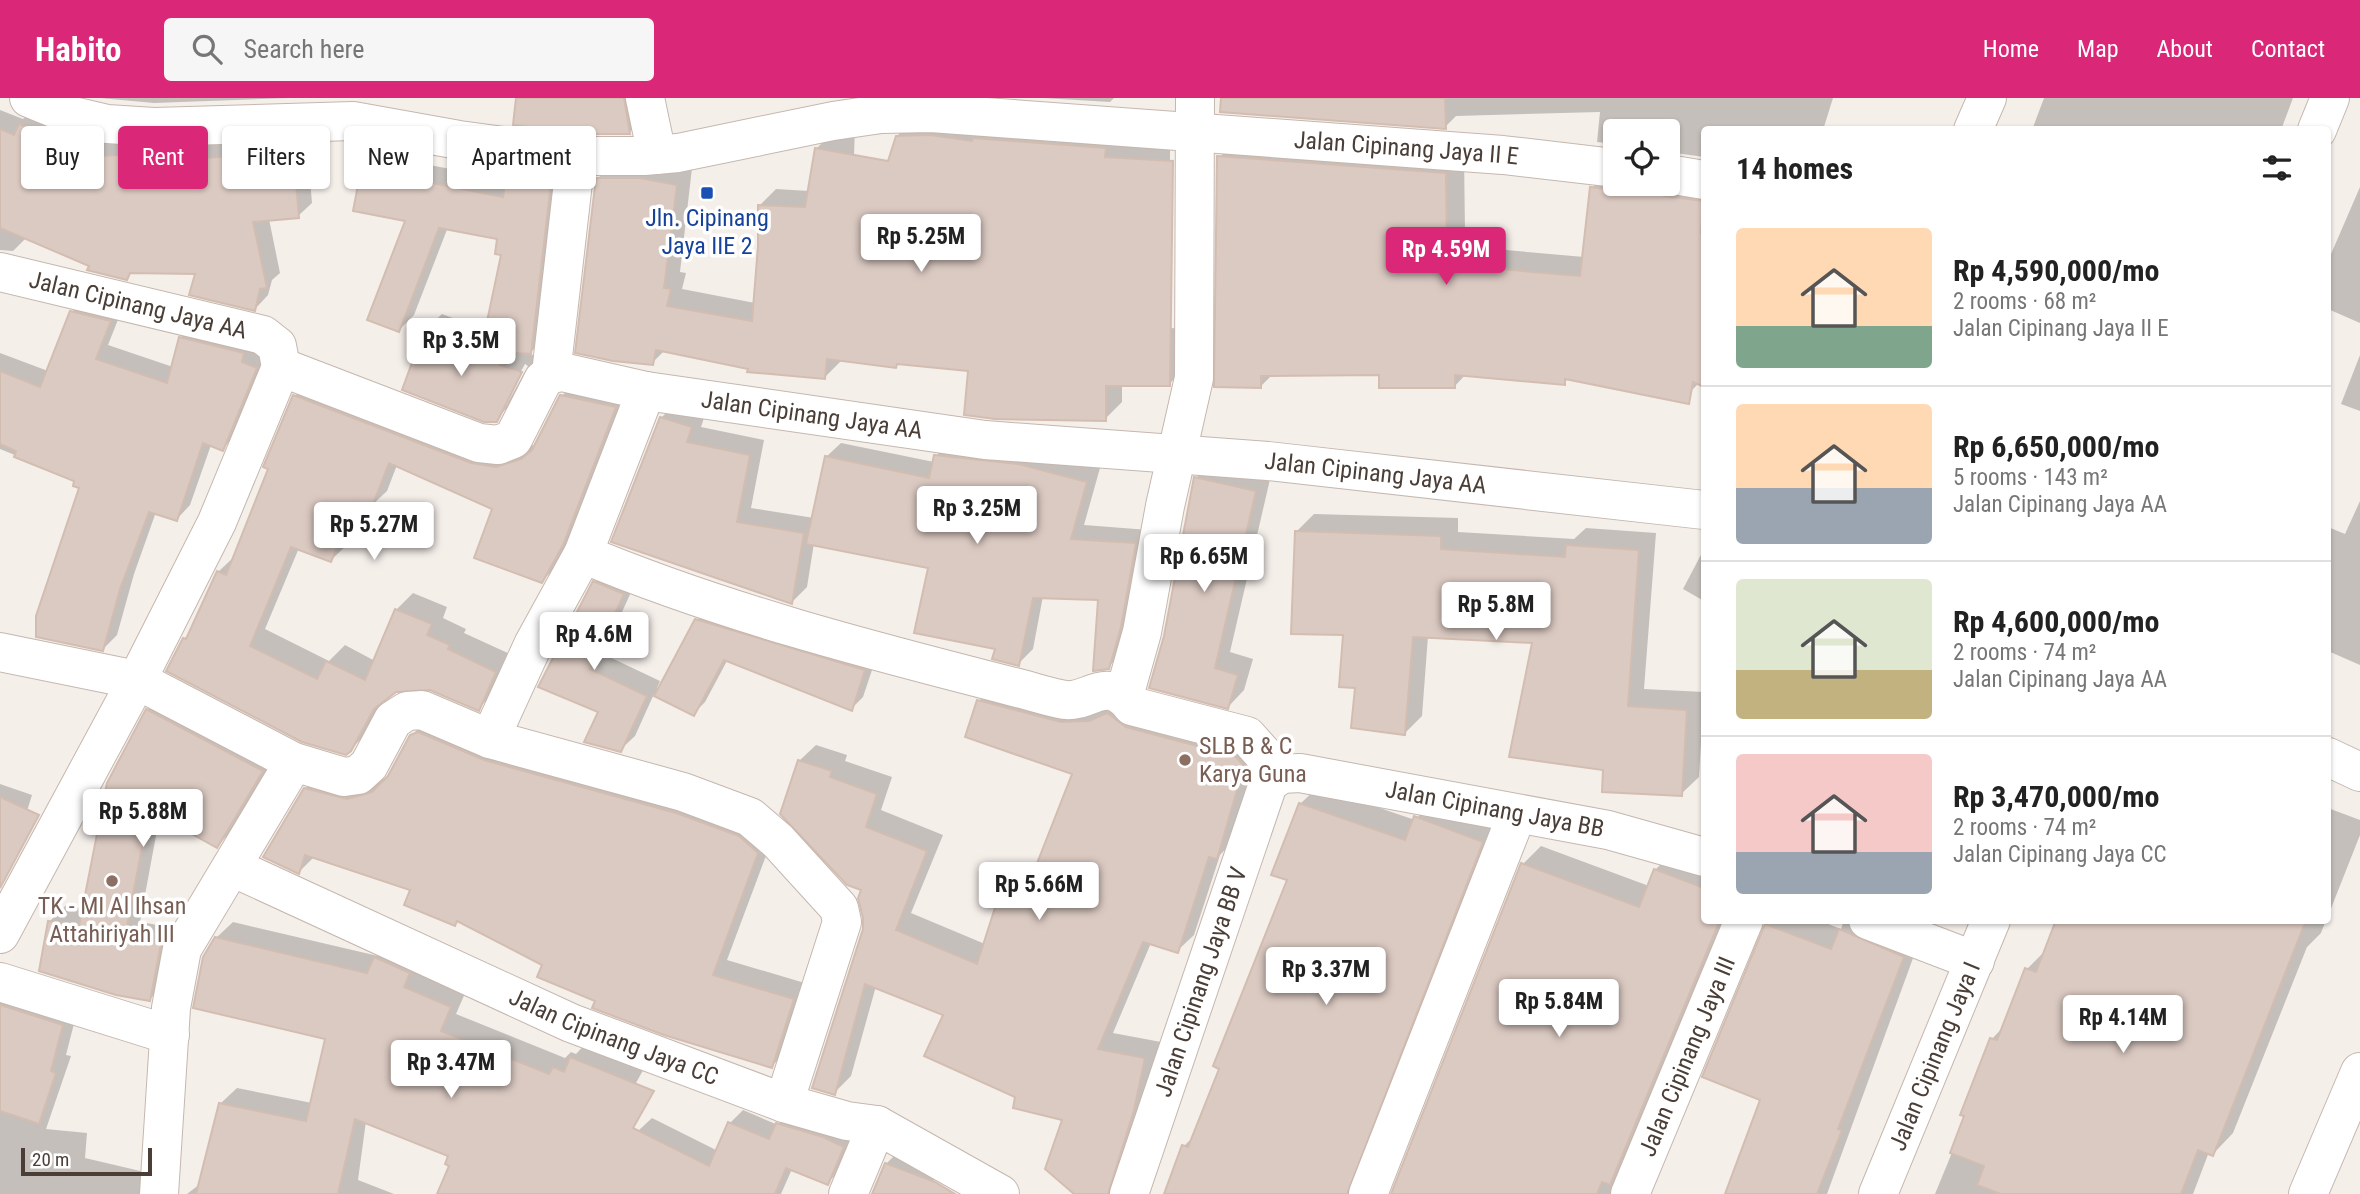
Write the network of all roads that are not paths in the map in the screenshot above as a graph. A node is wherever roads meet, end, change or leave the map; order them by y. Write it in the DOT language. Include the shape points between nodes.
graph roads {
  1 [pos="29,98"];
  2 [pos="645,98"];
  3 [pos="1987,98"];
  4 [pos="2330,98"];
  5 [pos="1195,115"];
  6 [pos="1975,126"];
  7 [pos="2319,126"];
  8 [pos="447,138"];
  9 [pos="657,155"];
  10 [pos="596,156"];
  11 [pos="1603,167"];
  12 [pos="1680,176"];
  13 [pos="1701,180"];
  14 [pos="572,189"];
  15 [pos="0,272"];
  16 [pos="281,367"];
  17 [pos="551,374"];
  18 [pos="646,391"];
  19 [pos="1176,456"];
  20 [pos="1701,510"];
  21 [pos="583,554"];
  22 [pos="0,652"];
  23 [pos="137,680"];
  24 [pos="1124,696"];
  25 [pos="490,739"];
  26 [pos="2331,758"];
  27 [pos="294,762"];
  28 [pos="2360,772"];
  29 [pos="1281,774"];
  30 [pos="1517,814"];
  31 [pos="1701,856"];
  32 [pos="232,867"];
  33 [pos="1742,924"];
  34 [pos="1878,924"];
  35 [pos="1989,924"];
  36 [pos="0,934"];
  37 [pos="1975,961"];
  38 [pos="0,982"];
  39 [pos="170,1035"];
  40 [pos="2360,1072"];
  41 [pos="784,1103"];
  42 [pos="877,1125"];
  43 [pos="159,1194"];
  44 [pos="848,1194"];
  45 [pos="1000,1194"];
  46 [pos="1129,1194"];
  47 [pos="1368,1194"];
  48 [pos="1630,1194"];
  49 [pos="1878,1194"];
  50 [pos="2308,1194"];
  1 -- 8 [label="street, Jalan Cipinang Jaya II E" via="107,124 155,127 353,121"];
  2 -- 9 [label="street"];
  3 -- 6 [label="street"];
  4 -- 7 [label="street"];
  5 -- 9 [label="street, Jalan Cipinang Jaya II E" via="881,114"];
  5 -- 11 [label="street, Jalan Cipinang Jaya II E"];
  5 -- 19 [label="street" via="1194,378"];
  9 -- 10 [label="street, Jalan Cipinang Jaya II E"];
  12 -- 13 [label="street"];
  14 -- 17 [label="street"];
  15 -- 16 [label="street, Jalan Cipinang Jaya AA" via="263,335 277,345"];
  16 -- 17 [label="street" via="479,443 498,445 513,439 543,380"];
  16 -- 23 [label="street" via="217,522"];
  17 -- 18 [label="street, Jalan Cipinang Jaya AA" via="562,372"];
  18 -- 19 [label="street, Jalan Cipinang Jaya AA" via="985,440"];
  18 -- 21 [label="street"];
  19 -- 20 [label="street, Jalan Cipinang Jaya AA" via="1268,461"];
  19 -- 24 [label="street" via="1142,632"];
  21 -- 24 [label="street" via="752,615 968,675 1069,701 1098,690"];
  21 -- 25 [label="street" via="533,645"];
  22 -- 23 [label="street"];
  23 -- 27 [label="street"];
  23 -- 36 [label="street"];
  24 -- 29 [label="street" via="1132,706 1247,736"];
  25 -- 27 [label="street" via="422,710 407,711 393,720 369,765 358,775 344,777"];
  25 -- 41 [label="street" via="683,793 750,817 839,908 842,922"];
  26 -- 28 [label="street"];
  27 -- 32 [label="street"];
  29 -- 30 [label="street, Jalan Cipinang Jaya BB" via="1300,773"];
  29 -- 46 [label="street, Jalan Cipinang Jaya BB V" via="1268,785"];
  30 -- 31 [label="street, Jalan Cipinang Jaya BB" via="1608,830"];
  30 -- 47 [label="street"];
  32 -- 39 [label="street" via="182,949"];
  32 -- 41 [label="street, Jalan Cipinang Jaya CC" via="571,1023"];
  33 -- 48 [label="street, Jalan Cipinang Jaya III"];
  34 -- 37 [label="street"];
  35 -- 37 [label="street, Jalan Cipinang Jaya I"];
  37 -- 49 [label="street, Jalan Cipinang Jaya I"];
  38 -- 39 [label="street"];
  39 -- 43 [label="street"];
  40 -- 50 [label="street"];
  41 -- 42 [label="street, Jalan Cipinang Jaya CC"];
  42 -- 44 [label="street"];
  42 -- 45 [label="street, Jalan Cipinang Jaya CC"];
}
